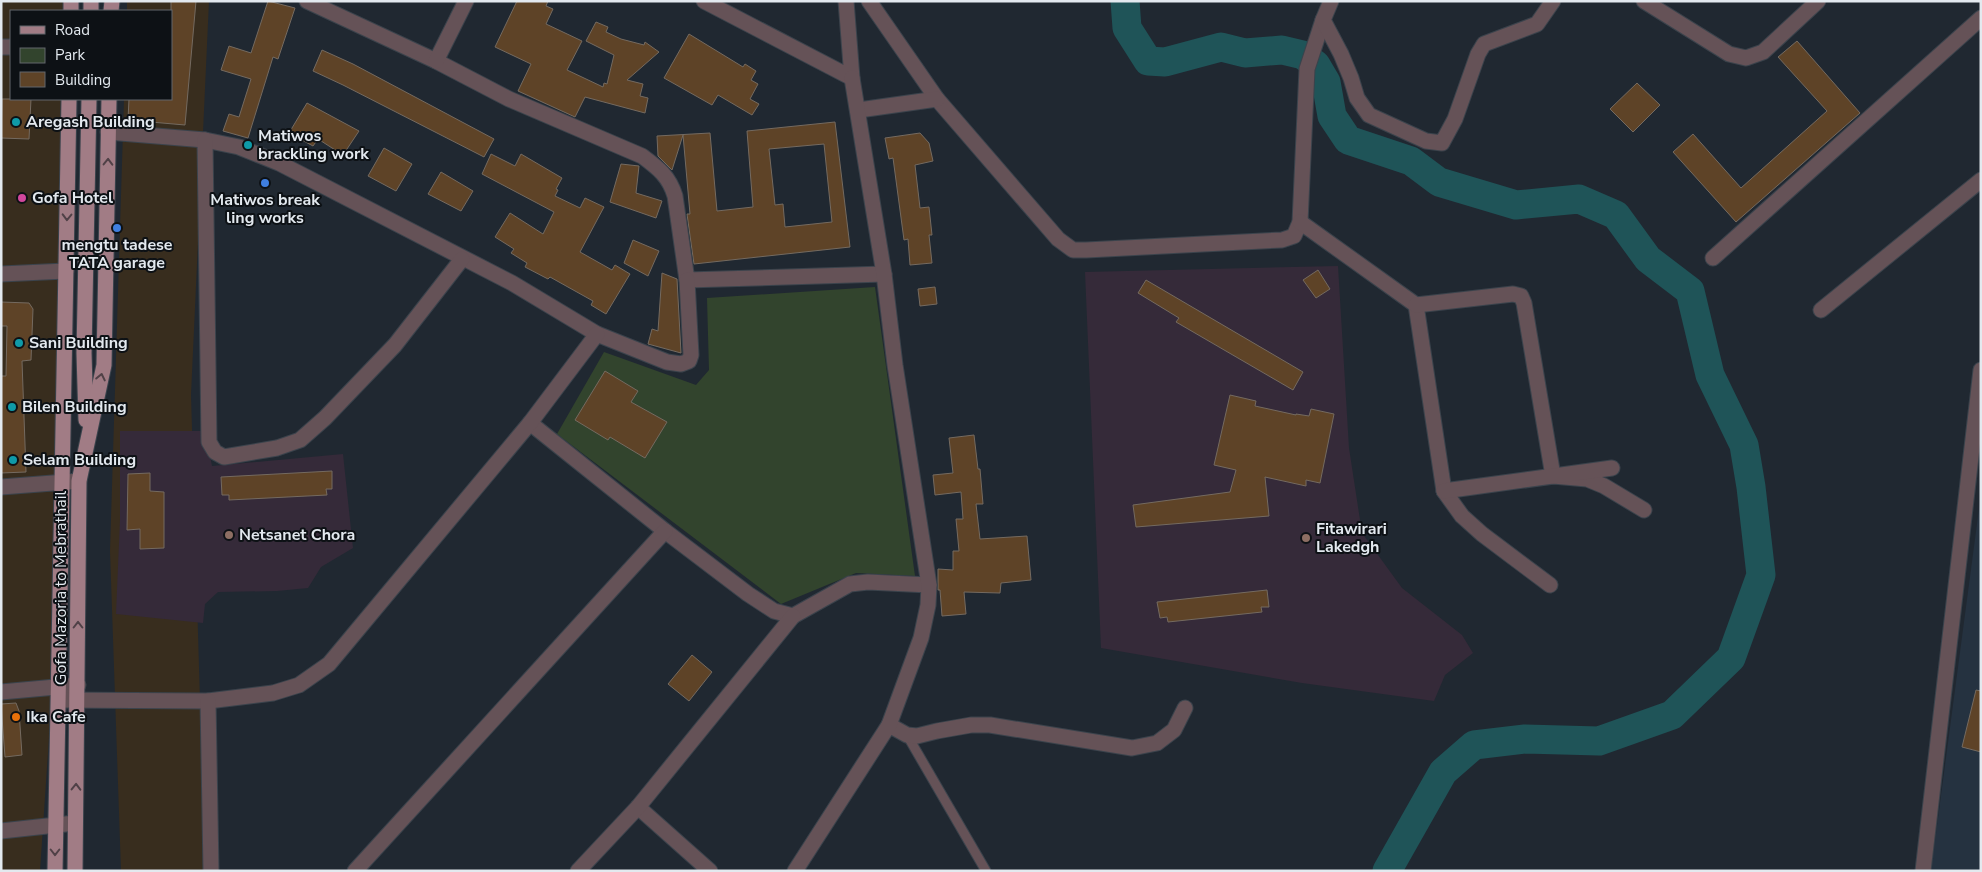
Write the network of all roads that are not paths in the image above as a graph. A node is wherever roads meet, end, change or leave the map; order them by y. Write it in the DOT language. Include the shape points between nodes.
graph roads {
  1 [pos="307,1"];
  2 [pos="466,1"];
  3 [pos="704,1"];
  4 [pos="846,1"];
  5 [pos="869,1"];
  6 [pos="1332,1"];
  7 [pos="1553,1"];
  8 [pos="1644,1"];
  9 [pos="1818,1"];
  10 [pos="1981,18"];
  11 [pos="1323,20"];
  12 [pos="436,61"];
  13 [pos="852,78"];
  14 [pos="937,99"];
  15 [pos="69,100"];
  16 [pos="89,100"];
  17 [pos="109,100"];
  18 [pos="859,110"];
  19 [pos="108,132"];
  20 [pos="205,140"];
  21 [pos="1981,180"];
  22 [pos="1300,222"];
  23 [pos="462,258"];
  24 [pos="1713,258"];
  25 [pos="66,271"];
  26 [pos="1,274"];
  27 [pos="884,274"];
  28 [pos="687,280"];
  29 [pos="1416,305"];
  30 [pos="1821,310"];
  31 [pos="597,334"];
  32 [pos="84,352"];
  33 [pos="1981,370"];
  34 [pos="530,423"];
  35 [pos="63,443"];
  36 [pos="87,444"];
  37 [pos="1612,468"];
  38 [pos="1553,476"];
  39 [pos="62,481"];
  40 [pos="79,481"];
  41 [pos="1,487"];
  42 [pos="1444,491"];
  43 [pos="1644,510"];
  44 [pos="665,532"];
  45 [pos="929,585"];
  46 [pos="1550,585"];
  47 [pos="793,616"];
  48 [pos="1,692"];
  49 [pos="78,692"];
  50 [pos="59,693"];
  51 [pos="208,701"];
  52 [pos="1185,708"];
  53 [pos="889,725"];
  54 [pos="907,735"];
  55 [pos="638,807"];
  56 [pos="76,823"];
  57 [pos="55,824"];
  58 [pos="1,831"];
  59 [pos="55,871"];
  60 [pos="75,871"];
  61 [pos="210,871"];
  62 [pos="355,871"];
  63 [pos="578,871"];
  64 [pos="710,871"];
  65 [pos="795,871"];
  66 [pos="986,871"];
  67 [pos="1923,871"];
  1 -- 12 [label="street"];
  2 -- 12 [label="street"];
  3 -- 13 [label="street"];
  4 -- 13 [label="street"];
  5 -- 14 [label="street"];
  6 -- 11 [label="street"];
  7 -- 11 [label="street" via="1537,24 1484,44 1455,119 1442,143 1426,141 1369,115 1357,98"];
  8 -- 9 [label="street" via="1729,54 1746,58 1763,52"];
  10 -- 24 [label="street"];
  11 -- 22 [label="street" via="1307,69"];
  12 -- 28 [label="street" via="508,99 642,156 658,168 672,183"];
  13 -- 18 [label="street"];
  14 -- 18 [label="street"];
  14 -- 22 [label="street" via="1058,239 1073,250 1282,240 1294,236"];
  15 -- 25 [label="main road, Gofa Mazoria to Mebrathail, one-way"];
  16 -- 32 [label="main road"];
  17 -- 19 [label="main road, Gofa Mazoria to Mebrathail"];
  18 -- 27 [label="street"];
  19 -- 20 [label="street"];
  36 -- 19 [label="main road, Gofa Mazoria to Mebrathail, one-way" via="104,365"];
  20 -- 23 [label="street" via="239,147 279,163"];
  20 -- 23 [label="street" via="209,442 215,452 224,457 277,448 300,440 395,345"];
  21 -- 30 [label="street"];
  22 -- 29 [label="street"];
  23 -- 31 [label="street" via="512,283"];
  25 -- 26 [label="street"];
  25 -- 35 [label="main road, Gofa Mazoria to Mebrathail"];
  27 -- 28 [label="street"];
  27 -- 45 [label="street"];
  28 -- 31 [label="street" via="689,361 681,364 667,362"];
  29 -- 38 [label="street" via="1512,294 1521,296"];
  29 -- 42 [label="street"];
  31 -- 34 [label="street"];
  32 -- 35 [label="main road"];
  32 -- 36 [label="main road"];
  33 -- 67 [label="street"];
  34 -- 44 [label="street"];
  34 -- 51 [label="street" via="329,664 299,685 273,693"];
  35 -- 39 [label="main road, Gofa Mazoria to Mebrathail"];
  36 -- 40 [label="main road, Gofa Mazoria to Mebrathail"];
  37 -- 38 [label="street"];
  38 -- 42 [label="street"];
  38 -- 43 [label="street" via="1588,479"];
  39 -- 40 [label="street"];
  39 -- 41 [label="street"];
  39 -- 50 [label="main road, Gofa Mazoria to Mebrathail"];
  49 -- 40 [label="main road, Gofa Mazoria to Mebrathail, one-way"];
  42 -- 46 [label="street" via="1462,516 1482,534"];
  44 -- 47 [label="street" via="748,594 774,611"];
  44 -- 62 [label="street"];
  45 -- 47 [label="street" via="850,584"];
  45 -- 53 [label="street" via="922,638"];
  47 -- 55 [label="street"];
  48 -- 50 [label="street"];
  49 -- 50 [label="street"];
  49 -- 51 [label="street"];
  56 -- 49 [label="main road, Gofa Mazoria to Mebrathail, one-way"];
  50 -- 57 [label="main road, Gofa Mazoria to Mebrathail"];
  51 -- 61 [label="street"];
  52 -- 54 [label="street" via="1174,730 1157,744 1132,748 990,724"];
  53 -- 54 [label="street"];
  53 -- 65 [label="street"];
  54 -- 66 [label="lane"];
  55 -- 63 [label="street"];
  55 -- 64 [label="street"];
  56 -- 57 [label="street"];
  56 -- 60 [label="main road, Gofa Mazoria to Mebrathail"];
  57 -- 58 [label="street"];
  57 -- 59 [label="main road, Gofa Mazoria to Mebrathail, one-way"];
}
